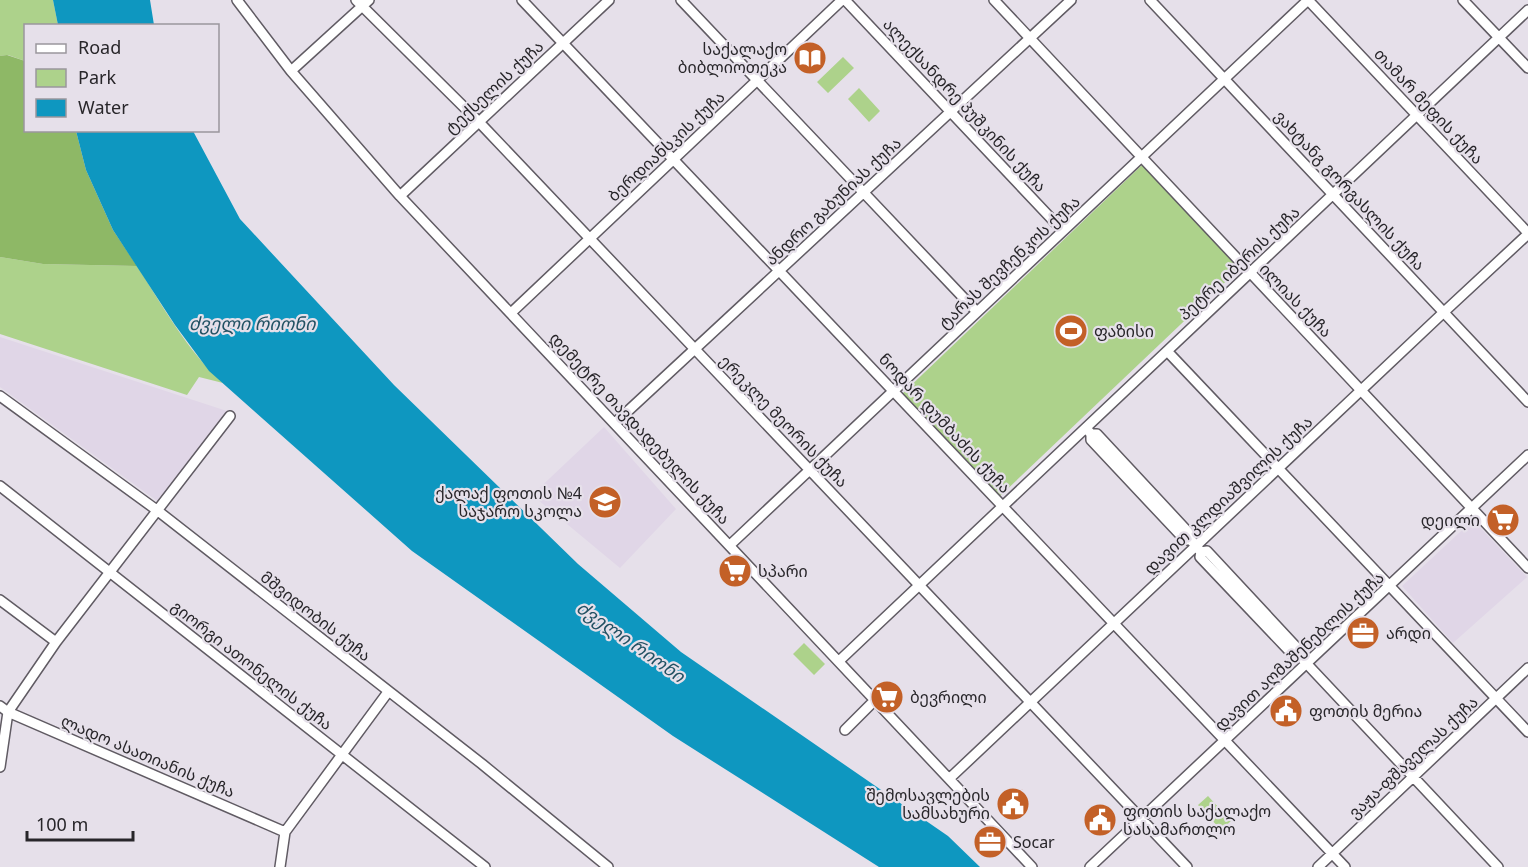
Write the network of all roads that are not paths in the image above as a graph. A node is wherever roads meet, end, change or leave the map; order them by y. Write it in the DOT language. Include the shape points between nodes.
graph roads {
  1 [pos="237,0"];
  2 [pos="522,0"];
  3 [pos="609,0"];
  4 [pos="681,0"];
  5 [pos="843,0"];
  6 [pos="994,0"];
  7 [pos="1071,0"];
  8 [pos="1150,0"];
  9 [pos="1308,0"];
  10 [pos="1463,0"];
  11 [pos="362,2"];
  12 [pos="1528,10"];
  13 [pos="1498,37"];
  14 [pos="1030,38"];
  15 [pos="563,43"];
  16 [pos="1528,69"];
  17 [pos="291,71"];
  18 [pos="1224,78"];
  19 [pos="757,80"];
  20 [pos="950,112"];
  21 [pos="1416,115"];
  22 [pos="478,122"];
  23 [pos="1141,158"];
  24 [pos="674,159"];
  25 [pos="864,192"];
  26 [pos="1333,194"];
  27 [pos="400,196"];
  28 [pos="1063,231"];
  29 [pos="1528,234"];
  30 [pos="589,238"];
  31 [pos="780,270"];
  32 [pos="1250,273"];
  33 [pos="977,312"];
  34 [pos="1444,312"];
  35 [pos="511,313"];
  36 [pos="694,349"];
  37 [pos="1167,351"];
  38 [pos="1361,390"];
  39 [pos="894,391"];
  40 [pos="0,396"];
  41 [pos="1528,402"];
  42 [pos="230,416"];
  43 [pos="615,423"];
  44 [pos="1088,431"];
  45 [pos="1528,455"];
  46 [pos="1278,468"];
  47 [pos="810,470"];
  48 [pos="0,486"];
  49 [pos="1002,506"];
  50 [pos="1472,508"];
  51 [pos="158,511"];
  52 [pos="730,545"];
  53 [pos="1196,546"];
  54 [pos="1528,568"];
  55 [pos="111,572"];
  56 [pos="919,585"];
  57 [pos="1390,586"];
  58 [pos="0,600"];
  59 [pos="1114,624"];
  60 [pos="56,642"];
  61 [pos="839,661"];
  62 [pos="1304,661"];
  63 [pos="1528,668"];
  64 [pos="388,692"];
  65 [pos="1496,698"];
  66 [pos="875,700"];
  67 [pos="1030,703"];
  68 [pos="4,709"];
  69 [pos="845,730"];
  70 [pos="1528,732"];
  71 [pos="1225,741"];
  72 [pos="341,755"];
  73 [pos="0,767"];
  74 [pos="1413,777"];
  75 [pos="950,778"];
  76 [pos="1142,819"];
  77 [pos="285,832"];
  78 [pos="1332,854"];
  79 [pos="280,867"];
  80 [pos="485,867"];
  81 [pos="609,867"];
  82 [pos="1032,867"];
  83 [pos="1090,867"];
  84 [pos="1187,867"];
  85 [pos="1318,867"];
  86 [pos="1345,867"];
  87 [pos="1498,867"];
  1 -- 17 [label="street, დემეტრე თავდადებულის ქუჩა"];
  2 -- 15 [label="street, ნოდარ დუმბაძის ქუჩა"];
  3 -- 15 [label="street, ტექსელის ქუჩა"];
  4 -- 19 [label="street"];
  5 -- 19 [label="street, ბერდიანსკის ქუჩა"];
  5 -- 20 [label="street, ალექსანდრე პუშკინის ქუჩა"];
  6 -- 14 [label="street, ილიას ქუჩა"];
  7 -- 14 [label="street, ანდრო გაბუნიას ქუჩა"];
  8 -- 18 [label="street, ვახტანგ გორგასლის ქუჩა"];
  9 -- 18 [label="street, ტარას შევჩენკოს ქუჩა"];
  9 -- 21 [label="street, თამარ მეფის ქუჩა"];
  10 -- 13 [label="street"];
  11 -- 17 [label="street"];
  11 -- 22 [label="street, ერეკლე მეორის ქუჩა"];
  12 -- 13 [label="street, პეტრე იბერის ქუჩა"];
  13 -- 16 [label="street"];
  13 -- 21 [label="street, პეტრე იბერის ქუჩა"];
  14 -- 20 [label="street, ანდრო გაბუნიას ქუჩა"];
  14 -- 23 [label="street, ილიას ქუჩა"];
  15 -- 22 [label="street, ტექსელის ქუჩა"];
  15 -- 24 [label="street, ნოდარ დუმბაძის ქუჩა"];
  17 -- 27 [label="street, დემეტრე თავდადებულის ქუჩა"];
  18 -- 23 [label="street, ტარას შევჩენკოს ქუჩა"];
  18 -- 26 [label="street, ვახტანგ გორგასლის ქუჩა"];
  19 -- 24 [label="street, ბერდიანსკის ქუჩა"];
  19 -- 25 [label="street"];
  20 -- 25 [label="street, ანდრო გაბუნიას ქუჩა"];
  20 -- 28 [label="street, ალექსანდრე პუშკინის ქუჩა"];
  21 -- 26 [label="street, პეტრე იბერის ქუჩა"];
  21 -- 29 [label="street, თამარ მეფის ქუჩა"];
  22 -- 27 [label="street, ტექსელის ქუჩა"];
  22 -- 30 [label="street, ერეკლე მეორის ქუჩა"];
  23 -- 28 [label="street, ტარას შევჩენკოს ქუჩა"];
  23 -- 32 [label="street, ილიას ქუჩა"];
  24 -- 30 [label="street, ბერდიანსკის ქუჩა"];
  24 -- 31 [label="street, ნოდარ დუმბაძის ქუჩა"];
  25 -- 31 [label="street, ანდრო გაბუნიას ქუჩა"];
  25 -- 33 [label="street"];
  26 -- 32 [label="street, პეტრე იბერის ქუჩა"];
  26 -- 34 [label="street, ვახტანგ გორგასლის ქუჩა"];
  27 -- 35 [label="street, დემეტრე თავდადებულის ქუჩა"];
  28 -- 33 [label="street, ტარას შევჩენკოს ქუჩა"];
  29 -- 34 [label="street, დავით კლდიაშვილის ქუჩა"];
  30 -- 35 [label="street, ბერდიანსკის ქუჩა"];
  30 -- 36 [label="street, ერეკლე მეორის ქუჩა"];
  31 -- 36 [label="street, ანდრო გაბუნიას ქუჩა"];
  31 -- 39 [label="street, ნოდარ დუმბაძის ქუჩა"];
  32 -- 37 [label="street, პეტრე იბერის ქუჩა"];
  32 -- 38 [label="street, ილიას ქუჩა"];
  33 -- 39 [label="street, ტარას შევჩენკოს ქუჩა"];
  34 -- 38 [label="street, დავით კლდიაშვილის ქუჩა"];
  34 -- 41 [label="street, ვახტანგ გორგასლის ქუჩა"];
  35 -- 43 [label="street, დემეტრე თავდადებულის ქუჩა"];
  36 -- 43 [label="street, ანდრო გაბუნიას ქუჩა"];
  36 -- 47 [label="street, ერეკლე მეორის ქუჩა"];
  37 -- 44 [label="street, პეტრე იბერის ქუჩა"];
  37 -- 46 [label="street"];
  38 -- 46 [label="street, დავით კლდიაშვილის ქუჩა"];
  38 -- 50 [label="street, ილიას ქუჩა"];
  39 -- 47 [label="street, ტარას შევჩენკოს ქუჩა"];
  39 -- 49 [label="street, ნოდარ დუმბაძის ქუჩა"];
  40 -- 51 [label="street, მშვიდობის ქუჩა"];
  42 -- 51 [label="street"];
  43 -- 52 [label="street, დემეტრე თავდადებულის ქუჩა"];
  44 -- 49 [label="street, პეტრე იბერის ქუჩა"];
  44 -- 53 [label="street" via="1097,434 1113,451 1191,535"];
  45 -- 50 [label="street, დავით აღმაშენებლის ქუჩა"];
  46 -- 53 [label="street, დავით კლდიაშვილის ქუჩა"];
  46 -- 57 [label="street"];
  47 -- 52 [label="street, ტარას შევჩენკოს ქუჩა"];
  47 -- 56 [label="street, ერეკლე მეორის ქუჩა"];
  48 -- 55 [label="street, გიორგი ათონელის ქუჩა"];
  49 -- 56 [label="street, პეტრე იბერის ქუჩა"];
  49 -- 59 [label="street, ნოდარ დუმბაძის ქუჩა"];
  50 -- 54 [label="street, ილიას ქუჩა"];
  50 -- 57 [label="street, დავით აღმაშენებლის ქუჩა"];
  51 -- 55 [label="street"];
  51 -- 64 [label="street, მშვიდობის ქუჩა"];
  52 -- 61 [label="street, დემეტრე თავდადებულის ქუჩა"];
  53 -- 59 [label="street, დავით კლდიაშვილის ქუჩა"];
  53 -- 62 [label="street" via="1207,551 1300,651"];
  55 -- 60 [label="street"];
  55 -- 72 [label="street, გიორგი ათონელის ქუჩა"];
  56 -- 61 [label="street, პეტრე იბერის ქუჩა"];
  56 -- 67 [label="street, ერეკლე მეორის ქუჩა"];
  57 -- 62 [label="street, დავით აღმაშენებლის ქუჩა"];
  57 -- 65 [label="street"];
  58 -- 60 [label="street"];
  59 -- 67 [label="street, დავით კლდიაშვილის ქუჩა"];
  59 -- 71 [label="street, ნოდარ დუმბაძის ქუჩა"];
  60 -- 68 [label="street"];
  61 -- 66 [label="street, დემეტრე თავდადებულის ქუჩა"];
  62 -- 71 [label="street, დავით აღმაშენებლის ქუჩა"];
  62 -- 74 [label="street"];
  63 -- 65 [label="street, ვაჟა-ფშაველას ქუჩა"];
  64 -- 72 [label="street"];
  64 -- 81 [label="street, მშვიდობის ქუჩა"];
  65 -- 70 [label="street"];
  65 -- 74 [label="street, ვაჟა-ფშაველას ქუჩა"];
  66 -- 69 [label="street"];
  66 -- 75 [label="street, დემეტრე თავდადებულის ქუჩა"];
  67 -- 75 [label="street, დავით კლდიაშვილის ქუჩა"];
  67 -- 76 [label="street, ერეკლე მეორის ქუჩა"];
  68 -- 73 [label="street"];
  68 -- 77 [label="street, ლადო ასათიანის ქუჩა"];
  71 -- 76 [label="street, დავით აღმაშენებლის ქუჩა"];
  71 -- 78 [label="street, ნოდარ დუმბაძის ქუჩა"];
  72 -- 77 [label="street"];
  72 -- 80 [label="street, გიორგი ათონელის ქუჩა"];
  74 -- 78 [label="street, ვაჟა-ფშაველას ქუჩა"];
  74 -- 87 [label="street"];
  75 -- 82 [label="street, დემეტრე თავდადებულის ქუჩა"];
  76 -- 83 [label="street, დავით აღმაშენებლის ქუჩა"];
  76 -- 84 [label="street, ერეკლე მეორის ქუჩა"];
  77 -- 79 [label="street"];
  78 -- 85 [label="street, ვაჟა-ფშაველას ქუჩა"];
  78 -- 86 [label="street, ნოდარ დუმბაძის ქუჩა"];
}
